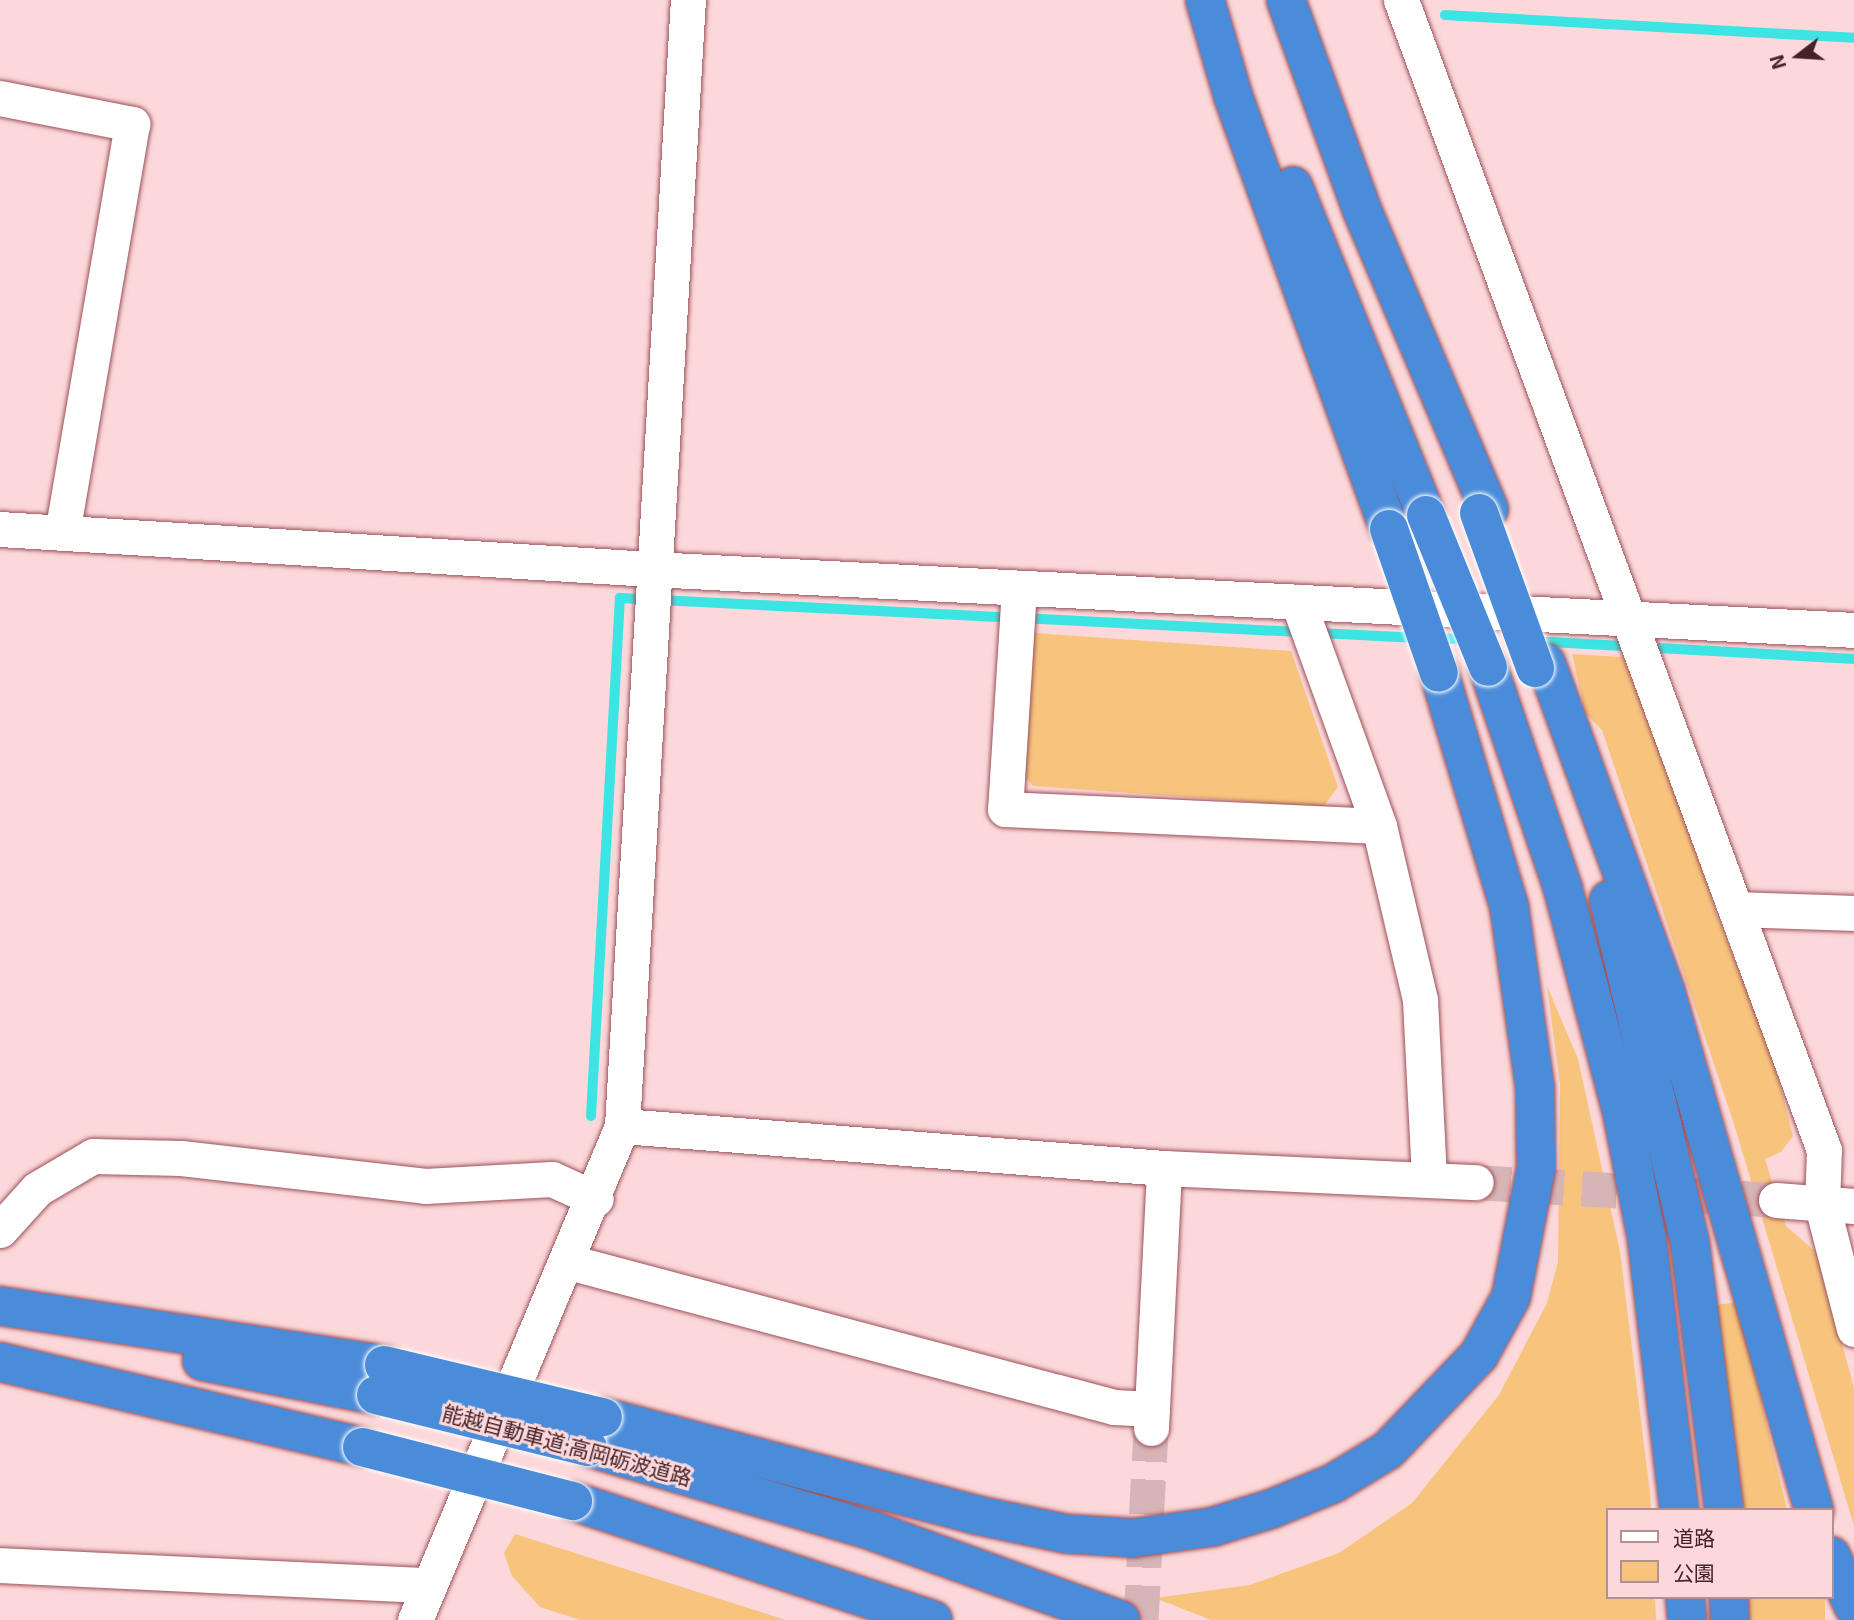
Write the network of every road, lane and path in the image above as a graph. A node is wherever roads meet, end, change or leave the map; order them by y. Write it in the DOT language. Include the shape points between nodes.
graph roads {
  1 [pos="688,0"];
  2 [pos="1205,0"];
  3 [pos="1227,0"];
  4 [pos="1286,0"];
  5 [pos="1401,0"];
  6 [pos="0,98"];
  7 [pos="0,528"];
  8 [pos="62,532"];
  9 [pos="651,569"];
  10 [pos="1019,588"];
  11 [pos="1298,602"];
  12 [pos="1633,620"];
  13 [pos="1854,630"];
  14 [pos="1541,665"];
  15 [pos="1379,826"];
  16 [pos="1736,909"];
  17 [pos="1854,913"];
  18 [pos="622,1126"];
  19 [pos="1164,1168"];
  20 [pos="1429,1179"];
  21 [pos="1476,1182"];
  22 [pos="596,1199"];
  23 [pos="1776,1200"];
  24 [pos="1838,1205"];
  25 [pos="0,1230"];
  26 [pos="569,1262"];
  27 [pos="0,1306"];
  28 [pos="52,1322"];
  29 [pos="0,1324"];
  30 [pos="1854,1329"];
  31 [pos="0,1362"];
  32 [pos="596,1432"];
  33 [pos="1679,1508"];
  34 [pos="1724,1508"];
  35 [pos="1813,1508"];
  36 [pos="1833,1560"];
  37 [pos="0,1565"];
  38 [pos="428,1585"];
  39 [pos="1685,1599"];
  40 [pos="1729,1599"];
  41 [pos="1854,1606"];
  42 [pos="415,1620"];
  43 [pos="933,1620"];
  44 [pos="1120,1620"];
  45 [pos="1686,1620"];
  46 [pos="1730,1620"];
  1 -- 9 [label="street"];
  2 -- 32 [label="highway, bridge" via="1233,96 1439,673 1509,906 1535,1088 1536,1168 1511,1297 1479,1355 1388,1450 1334,1483 1212,1527 1133,1538 1068,1534"];
  3 -- 33 [label="highway, bridge" via="1307,223 1488,667 1563,889 1622,1112 1647,1240"];
  4 -- 14 [label="highway"];
  5 -- 12 [label="street"];
  6 -- 8 [label="street" via="132,124"];
  7 -- 8 [label="street"];
  8 -- 9 [label="street"];
  9 -- 10 [label="street"];
  9 -- 18 [label="street"];
  10 -- 11 [label="street"];
  10 -- 15 [label="street" via="1005,809"];
  11 -- 12 [label="street"];
  11 -- 15 [label="street"];
  12 -- 13 [label="street"];
  12 -- 16 [label="street"];
  14 -- 34 [label="highway" via="1606,888 1668,1130 1696,1284"];
  14 -- 35 [label="highway" via="1666,993"];
  15 -- 20 [label="street" via="1420,1000"];
  16 -- 17 [label="street"];
  16 -- 24 [label="street" via="1824,1150"];
  18 -- 19 [label="street"];
  18 -- 22 [label="street"];
  19 -- 20 [label="street"];
  19 -- 26 [label="street" via="1152,1418"];
  20 -- 21 [label="street"];
  22 -- 25 [label="street" via="552,1179 425,1186 181,1158 93,1156 37,1189"];
  22 -- 26 [label="street"];
  23 -- 24 [label="street"];
  24 -- 30 [label="street"];
  26 -- 38 [label="street"];
  27 -- 28 [label="highway"];
  28 -- 29 [label="highway, 能越自動車道;高岡砺波道路"];
  28 -- 32 [label="highway, 能越自動車道;高岡砺波道路, bridge" via="380,1380"];
  31 -- 43 [label="highway, bridge" via="573,1501"];
  32 -- 44 [label="highway, 能越自動車道;高岡砺波道路"];
  36 -- 41 [label="highway"];
  37 -- 38 [label="street"];
  38 -- 42 [label="street"];
  39 -- 45 [label="highway"];
  40 -- 46 [label="highway"];
}
